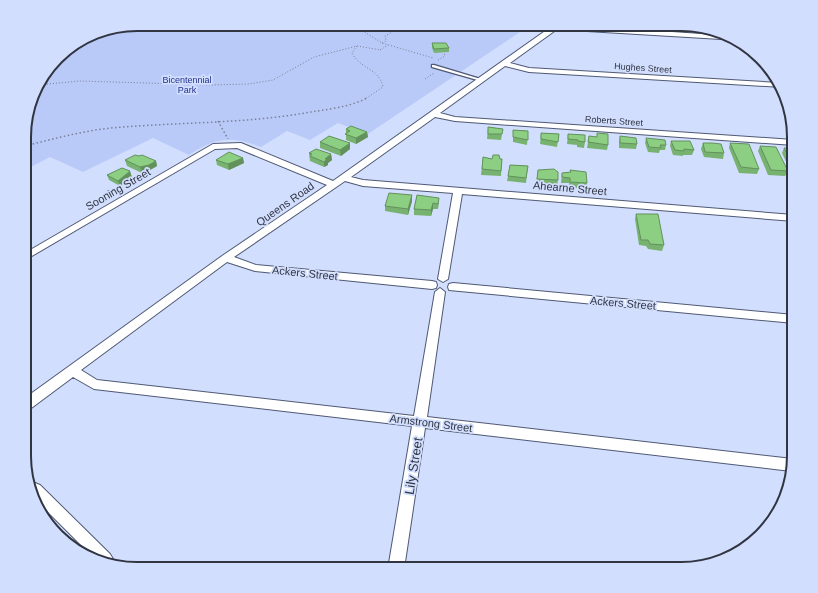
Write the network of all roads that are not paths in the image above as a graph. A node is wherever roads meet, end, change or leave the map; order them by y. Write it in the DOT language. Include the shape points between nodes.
graph roads {
  1 [pos="551,31"];
  2 [pos="627,31"];
  3 [pos="710,35"];
  4 [pos="505,64"];
  5 [pos="433,66"];
  6 [pos="482,80"];
  7 [pos="773,85"];
  8 [pos="434,114"];
  9 [pos="787,143"];
  10 [pos="344,178"];
  11 [pos="334,185"];
  12 [pos="458,191"];
  13 [pos="787,217"];
  14 [pos="31,253"];
  15 [pos="226,258"];
  16 [pos="443,279"];
  17 [pos="453,287"];
  18 [pos="436,289"];
  19 [pos="787,318"];
  20 [pos="73,371"];
  21 [pos="31,401"];
  22 [pos="420,422"];
  23 [pos="787,464"];
  24 [pos="38,493"];
  25 [pos="101,555"];
  26 [pos="397,562"];
  1 -- 4 [label="street, Queens Road"];
  2 -- 3 [label="street"];
  4 -- 6 [label="street, Queens Road"];
  4 -- 7 [label="street, Hughes Street" via="529,70"];
  5 -- 6 [label="lane"];
  6 -- 8 [label="street, Queens Road"];
  8 -- 9 [label="street, Roberts Street" via="455,119"];
  8 -- 10 [label="street, Queens Road"];
  10 -- 11 [label="street, Queens Road"];
  10 -- 12 [label="street, Ahearne Street" via="363,183"];
  11 -- 14 [label="street, Sooning Street" via="238,145 213,147"];
  11 -- 15 [label="street, Queens Road"];
  12 -- 13 [label="street, Ahearne Street"];
  12 -- 16 [label="street"];
  15 -- 18 [label="street, Ackers Street" via="254,268"];
  15 -- 20 [label="street, Queens Road"];
  16 -- 17 [label="street" via="451,282"];
  16 -- 18 [label="street" via="434,282"];
  17 -- 18 [label="street" via="450,291"];
  17 -- 19 [label="street, Ackers Street"];
  18 -- 22 [label="street, Lily Street"];
  20 -- 21 [label="street, Queens Road"];
  20 -- 22 [label="street, Armstrong Street" via="94,384"];
  22 -- 23 [label="street, Armstrong Street"];
  22 -- 26 [label="street, Lily Street"];
  24 -- 25 [label="street"];
}
